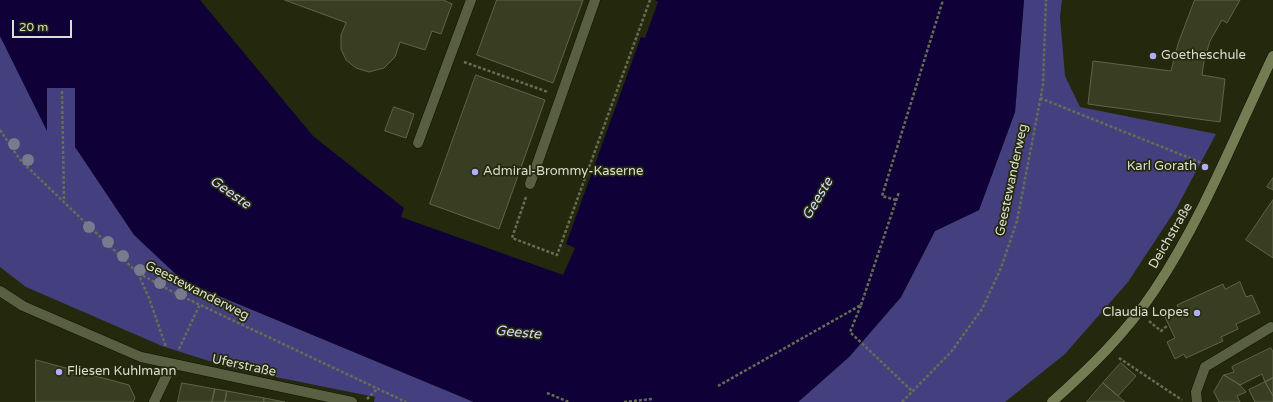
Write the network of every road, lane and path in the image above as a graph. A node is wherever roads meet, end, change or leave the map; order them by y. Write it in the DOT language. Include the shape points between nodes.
graph roads {
  1 [pos="471,0"];
  2 [pos="595,0"];
  3 [pos="650,0"];
  4 [pos="943,0"];
  5 [pos="1046,0"];
  6 [pos="1273,56"];
  7 [pos="450,57"];
  8 [pos="62,91"];
  9 [pos="561,97"];
  10 [pos="1040,98"];
  11 [pos="0,130"];
  12 [pos="418,143"];
  13 [pos="1220,170"];
  14 [pos="530,184"];
  15 [pos="899,192"];
  16 [pos="896,200"];
  17 [pos="64,202"];
  18 [pos="138,273"];
  19 [pos="0,291"];
  20 [pos="200,304"];
  21 [pos="861,305"];
  22 [pos="1139,312"];
  23 [pos="1168,325"];
  24 [pos="1271,327"];
  25 [pos="172,364"];
  26 [pos="1128,365"];
  27 [pos="718,386"];
  28 [pos="377,389"];
  29 [pos="912,391"];
  30 [pos="548,393"];
  31 [pos="558,397"];
  32 [pos="652,399"];
  33 [pos="154,402"];
  34 [pos="352,402"];
  35 [pos="364,402"];
  36 [pos="406,402"];
  37 [pos="556,402"];
  38 [pos="569,402"];
  39 [pos="624,402"];
  40 [pos="902,402"];
  41 [pos="1052,402"];
  42 [pos="1186,402"];
  43 [pos="1197,402"];
  1 -- 7 [label="street"];
  2 -- 9 [label="street"];
  3 -- 14 [label="path" via="557,255 512,238"];
  4 -- 16 [label="path" via="882,196"];
  5 -- 10 [label="path, Geestewanderweg" via="1043,85"];
  6 -- 13 [label="main road, Deichstraße"];
  7 -- 9 [label="path"];
  7 -- 12 [label="street"];
  8 -- 17 [label="path"];
  9 -- 14 [label="street"];
  10 -- 13 [label="path"];
  10 -- 29 [label="path, Geestewanderweg" via="1017,221 1001,268 982,309 951,352"];
  11 -- 17 [label="path, Geestewanderweg" via="21,161"];
  13 -- 22 [label="main road, Deichstraße" via="1155,290"];
  15 -- 16 [label="path"];
  16 -- 21 [label="path"];
  17 -- 18 [label="path, Geestewanderweg"];
  18 -- 20 [label="path, Geestewanderweg"];
  18 -- 25 [label="path"];
  19 -- 25 [label="street, Uferstraße" via="23,306 141,357"];
  20 -- 25 [label="path"];
  20 -- 28 [label="path, Geestewanderweg"];
  21 -- 27 [label="path"];
  21 -- 29 [label="path" via="850,332"];
  22 -- 23 [label="path" via="1161,331"];
  22 -- 41 [label="main road, Deichstraße" via="1088,370"];
  24 -- 43 [label="street" via="1205,367 1196,392"];
  25 -- 33 [label="street"];
  25 -- 34 [label="street, Uferstraße"];
  26 -- 42 [label="path"];
  28 -- 35 [label="path"];
  28 -- 36 [label="path, Geestewanderweg"];
  29 -- 40 [label="path, Geestewanderweg"];
  30 -- 31 [label="path"];
  31 -- 37 [label="path"];
  31 -- 38 [label="path"];
  32 -- 39 [label="path"];
}
